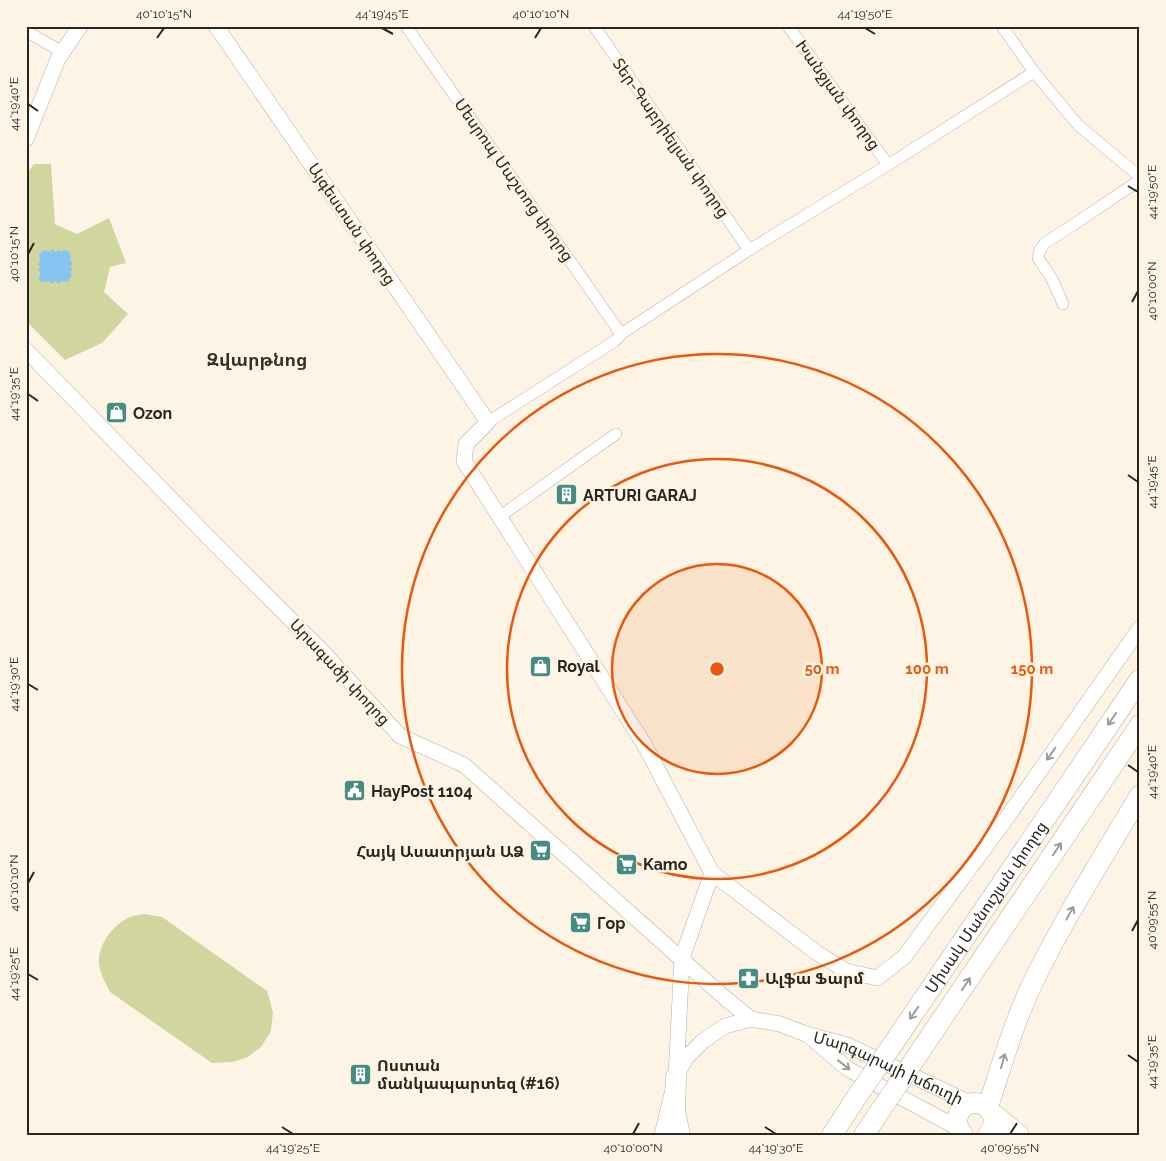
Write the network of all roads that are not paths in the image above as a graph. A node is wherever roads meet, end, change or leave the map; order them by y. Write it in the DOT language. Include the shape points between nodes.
graph roads {
  1 [pos="80,26"];
  2 [pos="216,26"];
  3 [pos="406,26"];
  4 [pos="594,26"];
  5 [pos="788,26"];
  6 [pos="1002,26"];
  7 [pos="26,31"];
  8 [pos="62,52"];
  9 [pos="1034,72"];
  10 [pos="26,139"];
  11 [pos="888,165"];
  12 [pos="1140,178"];
  13 [pos="749,250"];
  14 [pos="1063,304"];
  15 [pos="621,334"];
  16 [pos="26,350"];
  17 [pos="488,422"];
  18 [pos="616,434"];
  19 [pos="499,517"];
  20 [pos="1140,628"];
  21 [pos="1140,679"];
  22 [pos="1140,725"];
  23 [pos="1140,795"];
  24 [pos="712,873"];
  25 [pos="682,958"];
  26 [pos="751,1019"];
  27 [pos="806,1034"];
  28 [pos="676,1077"];
  29 [pos="983,1107"];
  30 [pos="961,1133"];
  31 [pos="662,1135"];
  32 [pos="680,1135"];
  33 [pos="832,1135"];
  34 [pos="864,1135"];
  35 [pos="988,1135"];
  36 [pos="1019,1135"];
  1 -- 8 [label="street"];
  2 -- 17 [label="street, Այգեստան փողոց"];
  3 -- 15 [label="street, Մեսրոպ Մաշտոց փողոց"];
  4 -- 13 [label="street, Տեր-Գաբրիելյան փողոց"];
  5 -- 11 [label="street, Խանջյան փողոց"];
  6 -- 9 [label="street"];
  7 -- 8 [label="street"];
  8 -- 10 [label="street"];
  9 -- 11 [label="street"];
  9 -- 12 [label="street" via="1078,125"];
  11 -- 13 [label="street"];
  12 -- 14 [label="street" via="1045,243 1040,250 1038,258 1052,278"];
  13 -- 15 [label="street"];
  15 -- 17 [label="street" via="615,341"];
  16 -- 25 [label="street, Արագածի փողոց" via="322,651 400,736 464,765"];
  17 -- 19 [label="street" via="466,444 464,460"];
  18 -- 19 [label="street"];
  19 -- 24 [label="street" via="644,744"];
  20 -- 24 [label="street, one-way" via="904,957 877,978 846,971 817,953"];
  21 -- 33 [label="highway, Միսակ Մանուշյան փողոց, one-way, bridge"];
  34 -- 22 [label="highway, Միսակ Մանուշյան փողոց, one-way, bridge"];
  29 -- 23 [label="highway, one-way" via="1034,979"];
  24 -- 25 [label="street"];
  25 -- 26 [label="street, Արագածի փողոց"];
  25 -- 28 [label="street"];
  26 -- 27 [label="street, Մարգարայի խճուղի" via="780,1024"];
  26 -- 28 [label="street, Մարգարայի խճուղի" via="726,1026 703,1041 686,1058"];
  27 -- 29 [label="street, Մարգարայի խճուղի" via="847,1045"];
  27 -- 30 [label="street, Մարգարայի խճուղի, one-way" via="848,1069"];
  28 -- 31 [label="street"];
  28 -- 32 [label="highway" via="675,1111"];
  29 -- 30 [label="highway, Մարգարայի խճուղի" via="961,1110 958,1116"];
  29 -- 35 [label="highway" via="994,1123"];
  29 -- 36 [label="highway, Մարգարայի խճուղի"];
}
